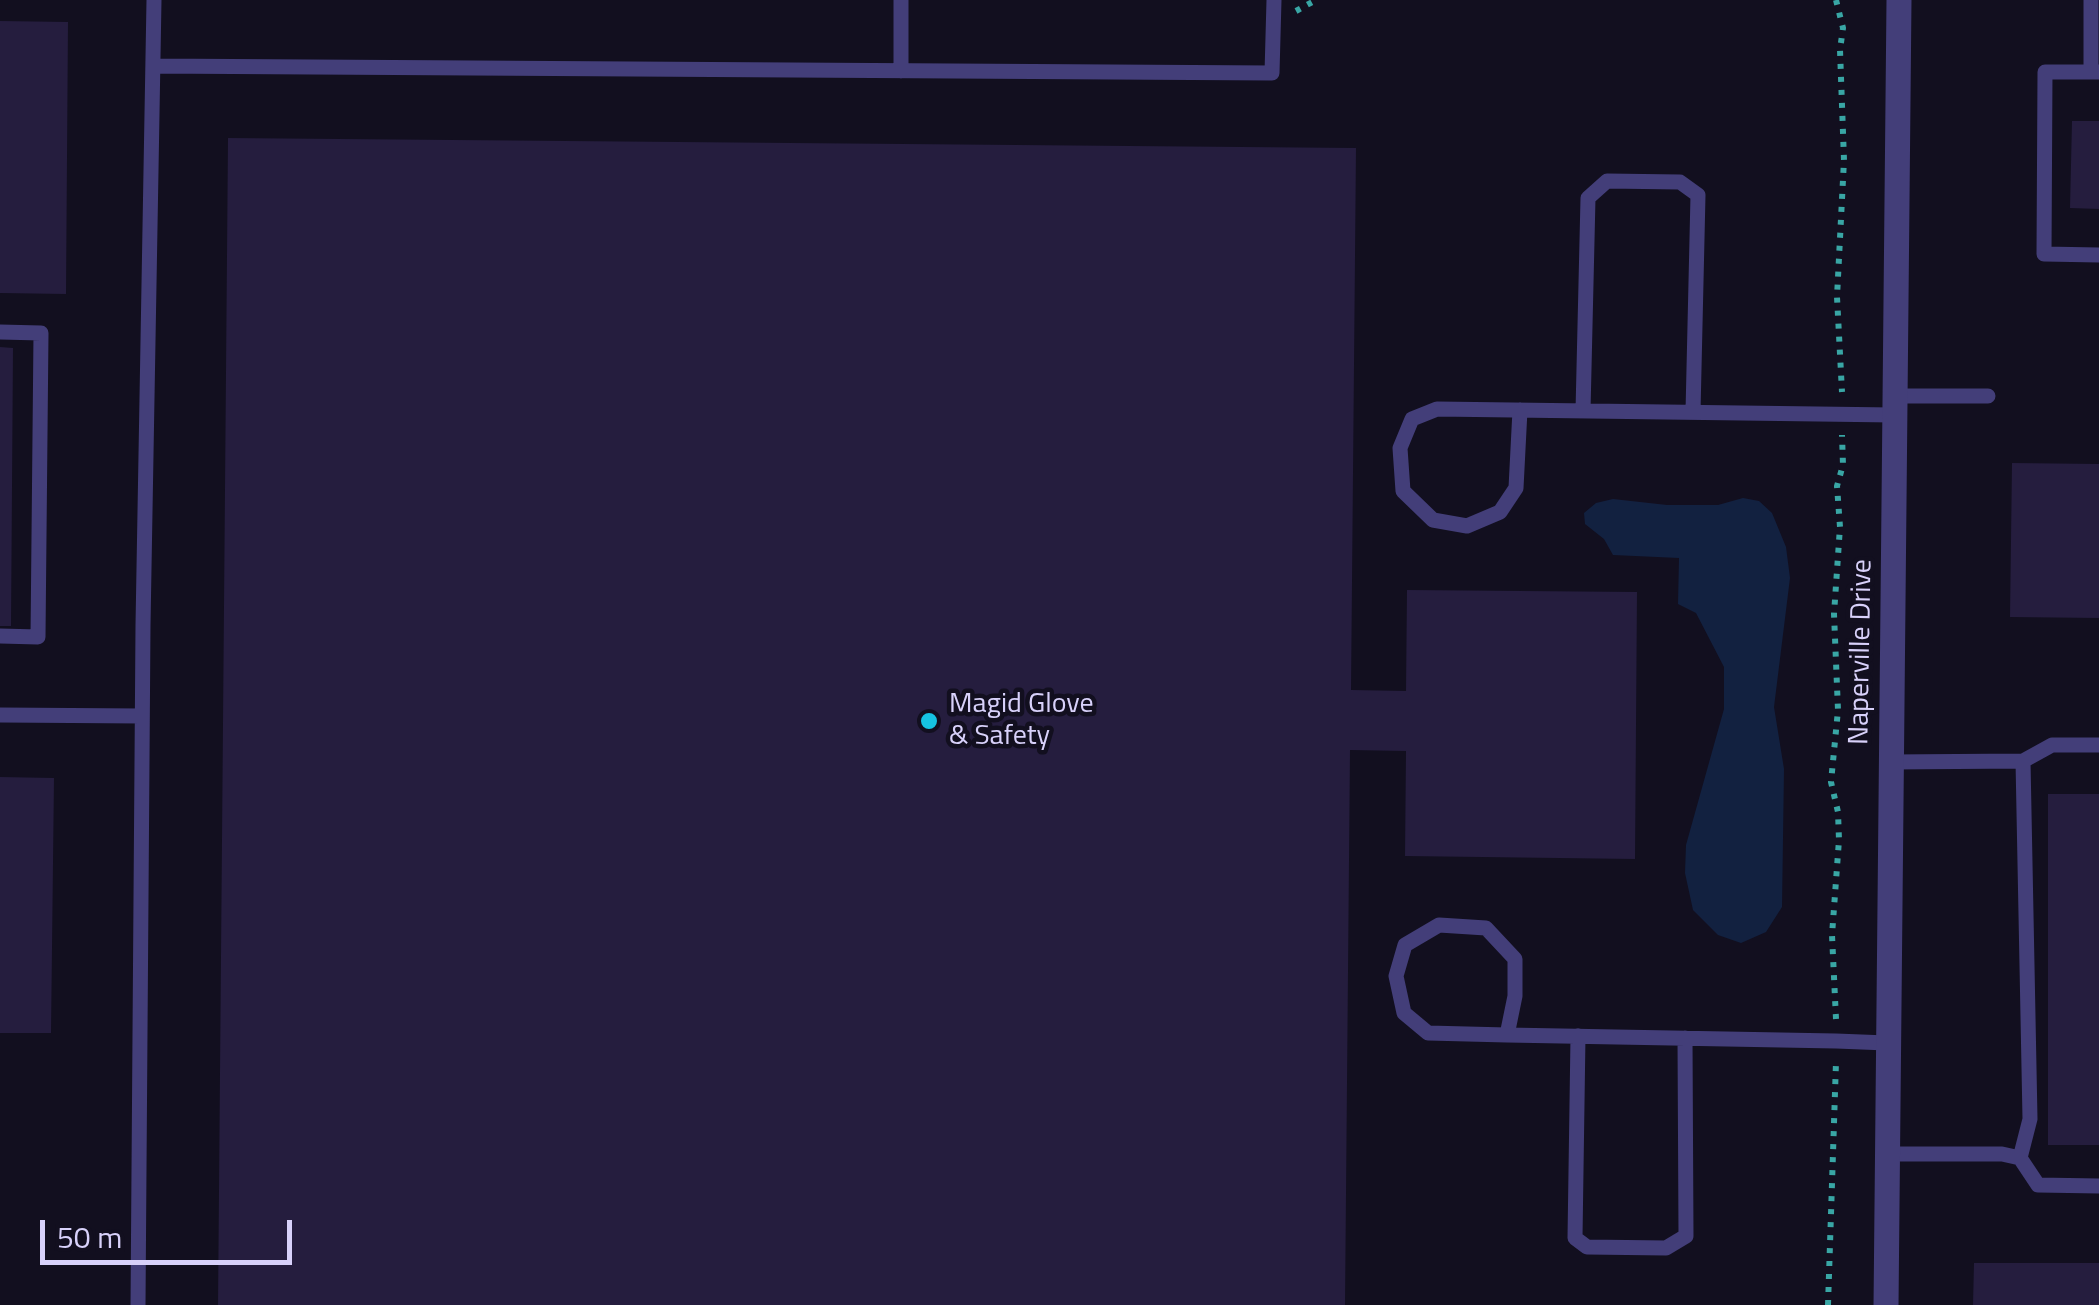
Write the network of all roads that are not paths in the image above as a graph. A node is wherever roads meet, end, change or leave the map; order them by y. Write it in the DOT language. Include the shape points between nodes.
graph roads {
  1 [pos="154,0"];
  2 [pos="901,0"];
  3 [pos="1274,0"];
  4 [pos="1899,0"];
  5 [pos="2092,0"];
  6 [pos="153,66"];
  7 [pos="900,71"];
  8 [pos="2095,72"];
  9 [pos="2099,255"];
  10 [pos="0,332"];
  11 [pos="1988,396"];
  12 [pos="1894,406"];
  13 [pos="1520,410"];
  14 [pos="1584,411"];
  15 [pos="1694,412"];
  16 [pos="0,636"];
  17 [pos="0,716"];
  18 [pos="142,716"];
  19 [pos="2099,746"];
  20 [pos="1890,762"];
  21 [pos="2022,762"];
  22 [pos="1508,1035"];
  23 [pos="1578,1036"];
  24 [pos="1685,1038"];
  25 [pos="1887,1042"];
  26 [pos="1886,1154"];
  27 [pos="2020,1158"];
  28 [pos="2099,1186"];
  29 [pos="138,1305"];
  30 [pos="1886,1305"];
  1 -- 6 [label="lane"];
  2 -- 7 [label="lane"];
  3 -- 7 [label="lane" via="1272,73"];
  4 -- 12 [label="street, Naperville Drive"];
  5 -- 8 [label="lane"];
  6 -- 7 [label="lane"];
  6 -- 18 [label="lane"];
  8 -- 9 [label="lane" via="2046,72 2044,254"];
  10 -- 16 [label="lane" via="41,333 41,352 38,636"];
  11 -- 12 [label="lane"];
  12 -- 15 [label="lane" via="1842,414"];
  12 -- 20 [label="street, Naperville Drive"];
  13 -- 13 [label="lane" via="1437,409 1412,419 1400,448 1403,491 1433,520 1467,526 1500,512 1516,488"];
  13 -- 14 [label="lane"];
  14 -- 15 [label="lane"];
  14 -- 15 [label="lane" via="1588,198 1607,181 1680,182 1698,194"];
  17 -- 18 [label="lane"];
  18 -- 29 [label="lane"];
  19 -- 21 [label="lane" via="2052,745"];
  20 -- 21 [label="lane"];
  20 -- 25 [label="street, Naperville Drive"];
  21 -- 27 [label="lane" via="2030,1119"];
  22 -- 22 [label="lane" via="1428,1033 1404,1013 1396,976 1405,945 1439,926 1486,928 1515,959"];
  22 -- 23 [label="lane"];
  23 -- 24 [label="lane"];
  23 -- 24 [label="lane" via="1575,1238 1587,1247 1666,1248 1686,1236"];
  24 -- 25 [label="lane"];
  25 -- 26 [label="street, Naperville Drive"];
  26 -- 27 [label="lane"];
  26 -- 30 [label="street, Naperville Drive"];
  27 -- 28 [label="lane" via="2038,1185"];
}
